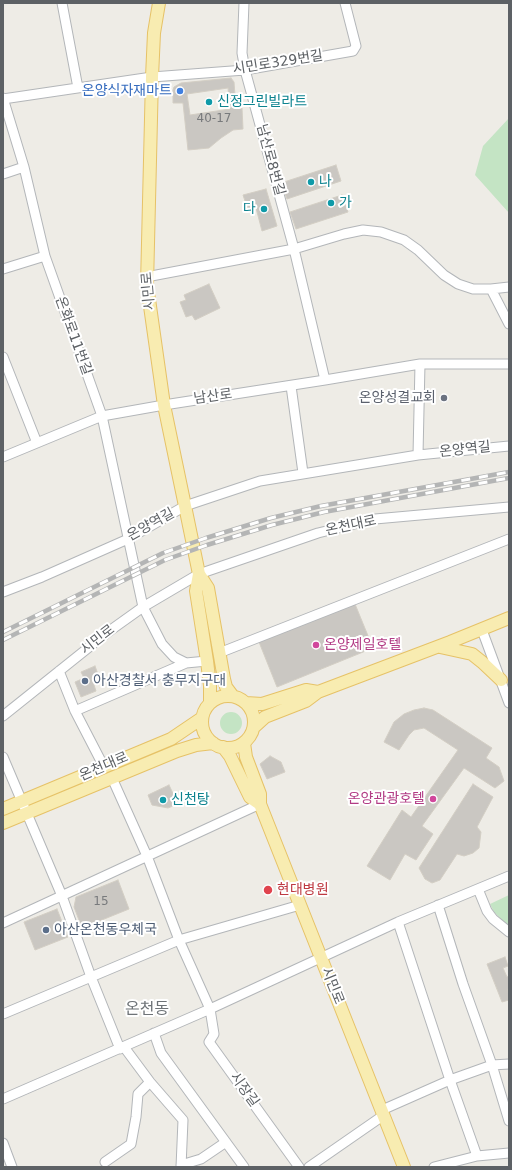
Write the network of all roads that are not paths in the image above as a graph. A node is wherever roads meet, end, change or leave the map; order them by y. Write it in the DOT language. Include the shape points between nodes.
graph roads {
  1 [pos="62,3"];
  2 [pos="159,3"];
  3 [pos="244,3"];
  4 [pos="345,3"];
  5 [pos="245,70"];
  6 [pos="152,77"];
  7 [pos="78,88"];
  8 [pos="3,99"];
  9 [pos="24,167"];
  10 [pos="3,174"];
  11 [pos="294,250"];
  12 [pos="45,256"];
  13 [pos="3,268"];
  14 [pos="146,277"];
  15 [pos="509,287"];
  16 [pos="491,289"];
  17 [pos="509,324"];
  18 [pos="3,357"];
  19 [pos="420,364"];
  20 [pos="509,364"];
  21 [pos="325,380"];
  22 [pos="291,386"];
  23 [pos="164,404"];
  24 [pos="102,416"];
  25 [pos="37,442"];
  26 [pos="509,446"];
  27 [pos="418,456"];
  28 [pos="3,457"];
  29 [pos="303,473"];
  30 [pos="185,506"];
  31 [pos="509,507"];
  32 [pos="128,539"];
  33 [pos="509,539"];
  34 [pos="200,574"];
  35 [pos="3,592"];
  36 [pos="143,606"];
  37 [pos="509,618"];
  38 [pos="482,630"];
  39 [pos="439,646"];
  40 [pos="219,653"];
  41 [pos="207,661"];
  42 [pos="186,663"];
  43 [pos="59,671"];
  44 [pos="501,680"];
  45 [pos="318,692"];
  46 [pos="232,696"];
  47 [pos="508,700"];
  48 [pos="246,702"];
  49 [pos="210,703"];
  50 [pos="75,711"];
  51 [pos="3,716"];
  52 [pos="202,718"];
  53 [pos="254,727"];
  54 [pos="244,743"];
  55 [pos="218,745"];
  56 [pos="3,757"];
  57 [pos="104,767"];
  58 [pos="112,778"];
  59 [pos="22,801"];
  60 [pos="260,804"];
  61 [pos="3,809"];
  62 [pos="27,813"];
  63 [pos="3,823"];
  64 [pos="147,856"];
  65 [pos="509,876"];
  66 [pos="478,889"];
  67 [pos="62,896"];
  68 [pos="300,905"];
  69 [pos="438,905"];
  70 [pos="398,922"];
  71 [pos="3,923"];
  72 [pos="509,932"];
  73 [pos="179,940"];
  74 [pos="321,958"];
  75 [pos="91,977"];
  76 [pos="210,1009"];
  77 [pos="3,1014"];
  78 [pos="154,1033"];
  79 [pos="122,1048"];
  80 [pos="509,1064"];
  81 [pos="492,1066"];
  82 [pos="450,1080"];
  83 [pos="150,1082"];
  84 [pos="3,1099"];
  85 [pos="383,1113"];
  86 [pos="509,1121"];
  87 [pos="226,1142"];
  88 [pos="3,1143"];
  89 [pos="509,1153"];
  90 [pos="477,1156"];
  91 [pos="105,1162"];
  92 [pos="181,1166"];
  93 [pos="12,1167"];
  94 [pos="244,1167"];
  95 [pos="299,1167"];
  96 [pos="309,1167"];
  97 [pos="404,1167"];
  98 [pos="434,1167"];
  1 -- 7 [label="street"];
  2 -- 6 [label="main road, 시민로" via="154,33"];
  3 -- 5 [label="street, 남산로8번길" via="242,53"];
  4 -- 5 [label="street, 시민로329번길" via="356,46 353,51"];
  5 -- 6 [label="street, 시민로329번길"];
  5 -- 11 [label="street, 남산로8번길"];
  6 -- 7 [label="street, 시민로329번길"];
  6 -- 14 [label="main road, 시민로"];
  7 -- 8 [label="street, 시민로329번길"];
  8 -- 9 [label="street, 온화로11번길"];
  9 -- 10 [label="street"];
  9 -- 12 [label="street, 온화로11번길"];
  11 -- 14 [label="street"];
  11 -- 16 [label="street" via="363,230 381,232 404,240 458,284 473,289"];
  11 -- 21 [label="street"];
  12 -- 13 [label="street"];
  12 -- 24 [label="street, 온화로11번길"];
  14 -- 23 [label="main road, 시민로"];
  15 -- 16 [label="street"];
  16 -- 17 [label="street"];
  18 -- 25 [label="street"];
  19 -- 20 [label="street, 남산로"];
  19 -- 21 [label="street, 남산로"];
  19 -- 27 [label="street"];
  21 -- 22 [label="street, 남산로"];
  22 -- 23 [label="street, 남산로"];
  22 -- 29 [label="street"];
  23 -- 24 [label="street, 남산로"];
  23 -- 30 [label="main road, 시민로"];
  24 -- 25 [label="street, 남산로"];
  24 -- 32 [label="street"];
  25 -- 28 [label="street, 남산로"];
  26 -- 27 [label="street, 온양역길"];
  27 -- 29 [label="street, 온양역길"];
  29 -- 30 [label="street, 온양역길" via="260,481"];
  30 -- 32 [label="street, 온양역길"];
  30 -- 34 [label="main road, 시민로"];
  31 -- 34 [label="street, 온천대로" via="375,519 318,533"];
  32 -- 35 [label="street, 온양역길"];
  32 -- 36 [label="street"];
  33 -- 40 [label="street"];
  34 -- 36 [label="street, 시민로"];
  34 -- 40 [label="main road, 시민로" via="208,588"];
  34 -- 41 [label="main road, 시민로" via="196,591"];
  36 -- 42 [label="street" via="162,644 174,658"];
  36 -- 43 [label="street, 시민로"];
  37 -- 38 [label="main road"];
  38 -- 39 [label="main road"];
  38 -- 44 [label="street"];
  39 -- 44 [label="main road" via="472,654"];
  39 -- 45 [label="main road"];
  40 -- 46 [label="main road, 시민로" via="226,687"];
  41 -- 42 [label="street"];
  41 -- 49 [label="main road, 시민로"];
  42 -- 50 [label="street"];
  43 -- 50 [label="street"];
  43 -- 51 [label="street, 시민로"];
  44 -- 47 [label="street"];
  45 -- 48 [label="main road" via="306,690 262,704"];
  45 -- 53 [label="main road" via="306,701 265,717"];
  46 -- 48 [label="main road"];
  46 -- 49 [label="main road" via="220,696"];
  48 -- 53 [label="main road" via="254,713"];
  49 -- 52 [label="main road"];
  50 -- 57 [label="street"];
  52 -- 55 [label="main road" via="203,730 207,737"];
  52 -- 57 [label="main road, 온천대로" via="171,739"];
  53 -- 54 [label="main road"];
  54 -- 55 [label="main road" via="228,748"];
  54 -- 60 [label="main road, 시민로" via="246,757 260,794"];
  55 -- 58 [label="main road, 온천대로" via="196,745"];
  55 -- 60 [label="main road, 시민로" via="230,756 250,797"];
  56 -- 59 [label="street"];
  57 -- 59 [label="main road, 온천대로"];
  58 -- 62 [label="main road, 온천대로"];
  58 -- 64 [label="street, 온천대로"];
  59 -- 61 [label="main road, 온천대로"];
  59 -- 62 [label="street"];
  60 -- 64 [label="street"];
  60 -- 68 [label="main road, 시민로"];
  62 -- 63 [label="main road, 온천대로"];
  62 -- 67 [label="street"];
  64 -- 67 [label="street"];
  64 -- 73 [label="street, 온천대로"];
  65 -- 66 [label="street"];
  66 -- 69 [label="street"];
  66 -- 72 [label="street" via="486,911"];
  67 -- 71 [label="street"];
  67 -- 75 [label="street"];
  68 -- 73 [label="street"];
  68 -- 74 [label="main road, 시민로"];
  69 -- 70 [label="street"];
  69 -- 81 [label="street"];
  70 -- 74 [label="street"];
  70 -- 82 [label="street"];
  73 -- 75 [label="street"];
  73 -- 76 [label="street, 온천대로"];
  74 -- 76 [label="street"];
  74 -- 85 [label="main road, 시민로"];
  75 -- 77 [label="street"];
  75 -- 79 [label="street"];
  76 -- 78 [label="street"];
  76 -- 95 [label="street, 시장길" via="214,1034 209,1042"];
  78 -- 79 [label="street"];
  78 -- 87 [label="street" via="161,1053"];
  79 -- 83 [label="street"];
  79 -- 84 [label="street"];
  80 -- 81 [label="street"];
  81 -- 82 [label="street"];
  81 -- 86 [label="street"];
  82 -- 85 [label="street"];
  82 -- 90 [label="street"];
  83 -- 91 [label="street" via="138,1094 131,1144"];
  83 -- 92 [label="street" via="183,1120"];
  85 -- 96 [label="street"];
  85 -- 97 [label="main road, 시민로"];
  87 -- 92 [label="street" via="201,1159"];
  87 -- 94 [label="street"];
  88 -- 93 [label="street"];
  89 -- 90 [label="street"];
  90 -- 98 [label="street"];
}
